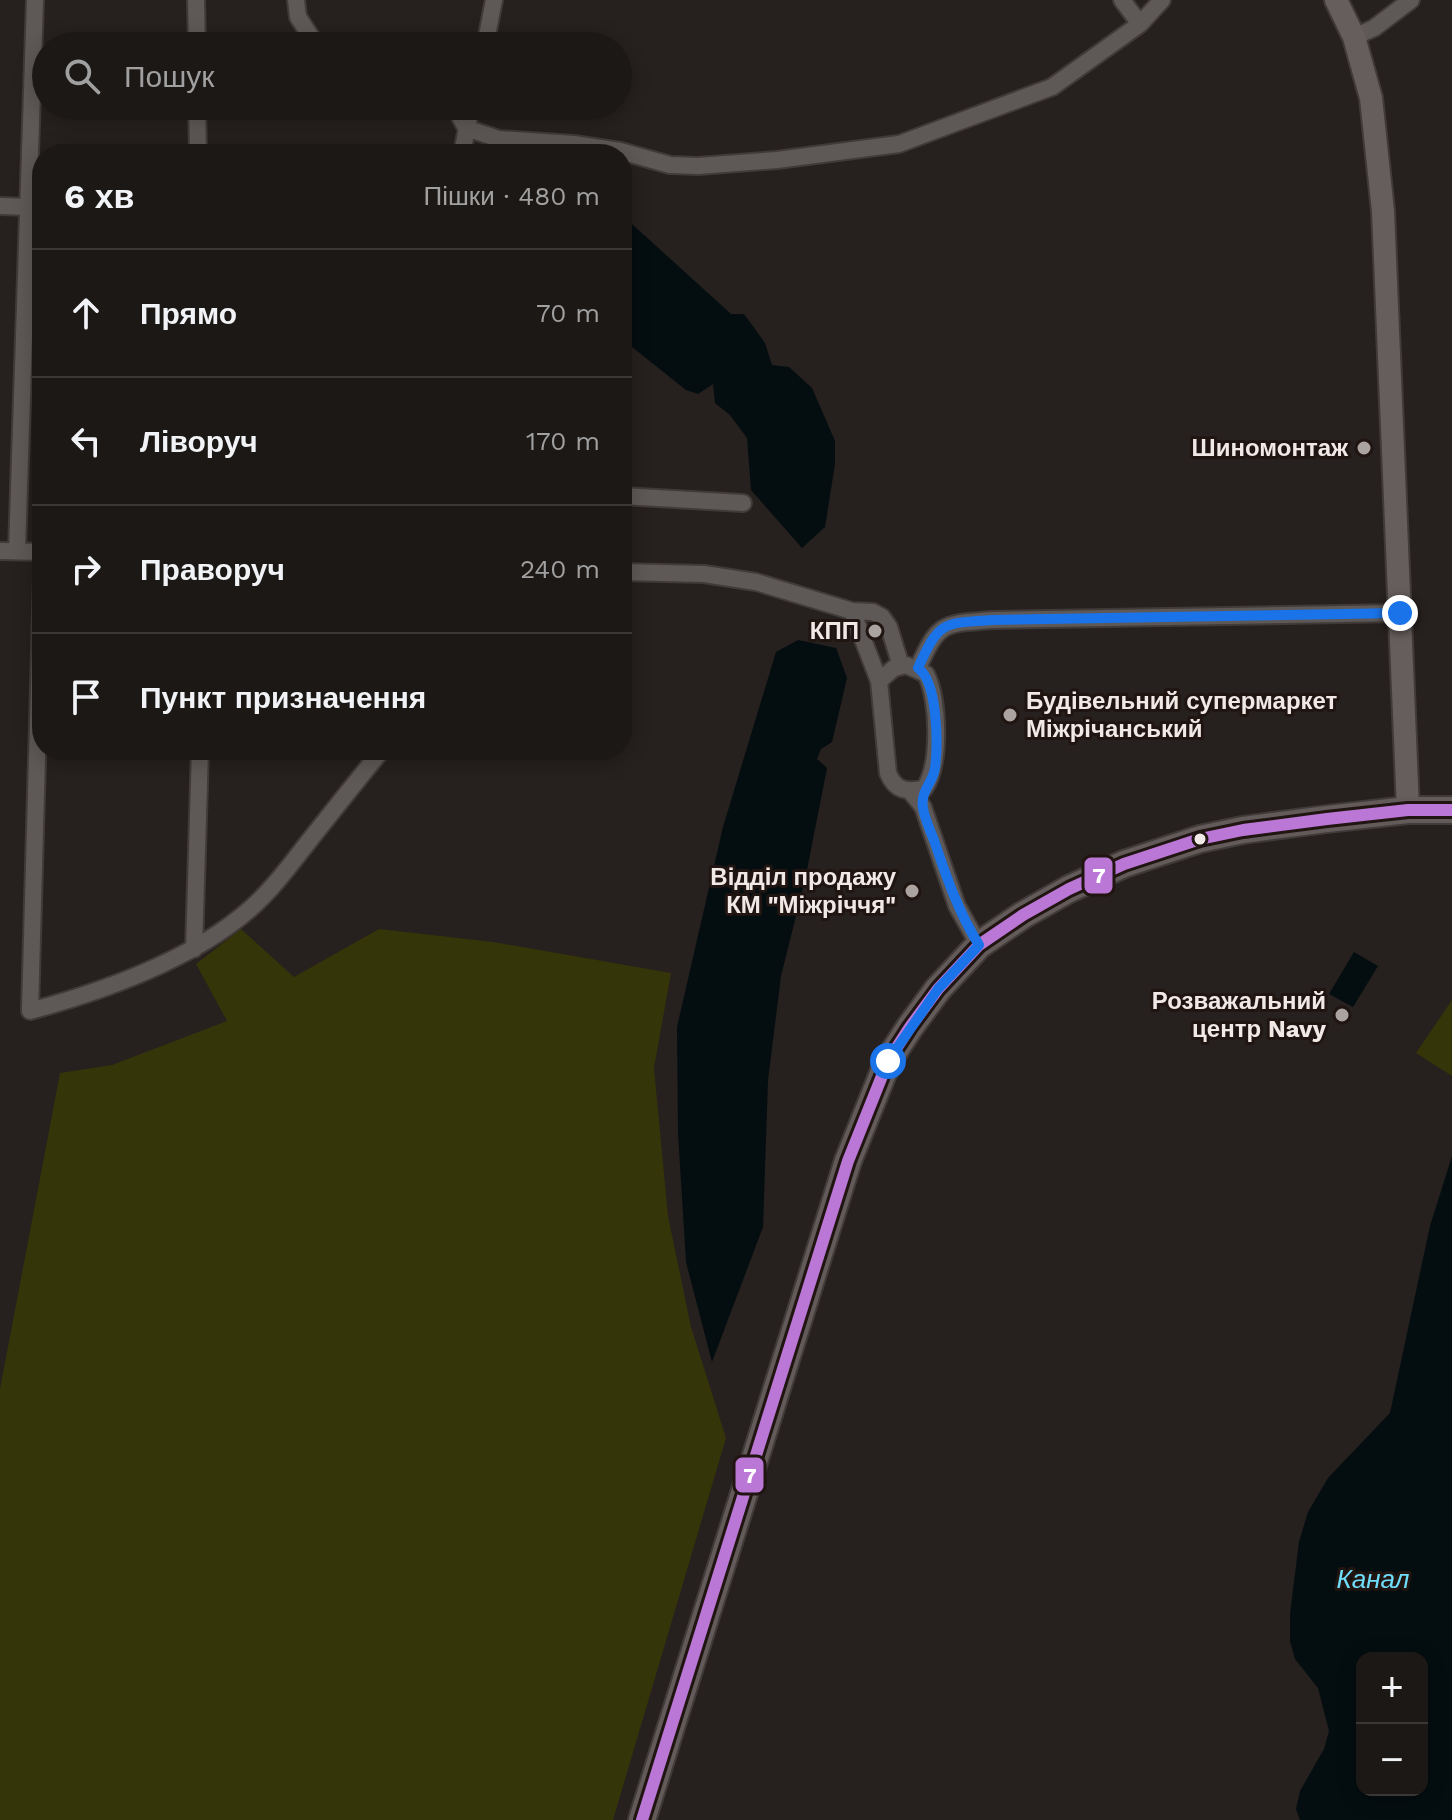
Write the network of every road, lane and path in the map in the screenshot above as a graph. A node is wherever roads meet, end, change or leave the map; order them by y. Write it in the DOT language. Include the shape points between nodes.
graph roads {
  1 [pos="35,0"];
  2 [pos="196,0"];
  3 [pos="296,0"];
  4 [pos="494,0"];
  5 [pos="1122,0"];
  6 [pos="1162,0"];
  7 [pos="1336,0"];
  8 [pos="1411,0"];
  9 [pos="1140,24"];
  10 [pos="34,32"];
  11 [pos="197,32"];
  12 [pos="308,32"];
  13 [pos="488,32"];
  14 [pos="1354,37"];
  15 [pos="32,104"];
  16 [pos="197,120"];
  17 [pos="462,120"];
  18 [pos="468,120"];
  19 [pos="466,128"];
  20 [pos="198,144"];
  21 [pos="464,144"];
  22 [pos="574,144"];
  23 [pos="632,154"];
  24 [pos="0,206"];
  25 [pos="29,207"];
  26 [pos="632,497"];
  27 [pos="743,503"];
  28 [pos="8,551"];
  29 [pos="32,552"];
  30 [pos="632,572"];
  31 [pos="852,611"];
  32 [pos="1400,613"];
  33 [pos="910,667"];
  34 [pos="879,681"];
  35 [pos="37,760"];
  36 [pos="200,760"];
  37 [pos="374,760"];
  38 [pos="917,790"];
  39 [pos="1408,810"];
  40 [pos="1452,810"];
  41 [pos="979,945"];
  42 [pos="194,949"];
  43 [pos="642,1820"];
  1 -- 10 [label="street"];
  2 -- 11 [label="street"];
  3 -- 12 [label="street" via="298,17"];
  4 -- 13 [label="street"];
  5 -- 9 [label="street"];
  6 -- 9 [label="street"];
  7 -- 14 [label="street"];
  8 -- 14 [label="street"];
  9 -- 23 [label="street" via="1052,87 899,144 698,166"];
  14 -- 32 [label="street" via="1371,98 1383,211"];
  15 -- 25 [label="street"];
  16 -- 20 [label="street"];
  17 -- 19 [label="street"];
  18 -- 19 [label="street"];
  19 -- 21 [label="street"];
  19 -- 22 [label="street" via="499,139"];
  24 -- 25 [label="street"];
  25 -- 28 [label="street"];
  26 -- 27 [label="street"];
  28 -- 29 [label="street"];
  30 -- 31 [label="street" via="756,582"];
  31 -- 33 [label="street" via="882,617"];
  31 -- 34 [label="street"];
  32 -- 33 [label="street" via="949,623"];
  32 -- 39 [label="street"];
  33 -- 34 [label="street" via="894,668"];
  33 -- 38 [label="street" via="926,674 934,704 935,768"];
  34 -- 38 [label="street" via="888,773 898,788"];
  35 -- 42 [label="street" via="30,1011"];
  36 -- 42 [label="street"];
  37 -- 42 [label="street" via="278,880 251,908"];
  38 -- 41 [label="street" via="957,906"];
  39 -- 40 [label="main road"];
  39 -- 41 [label="main road" via="1243,830 1176,846 1069,889"];
  41 -- 43 [label="main road" via="910,1027 869,1103"];
}
